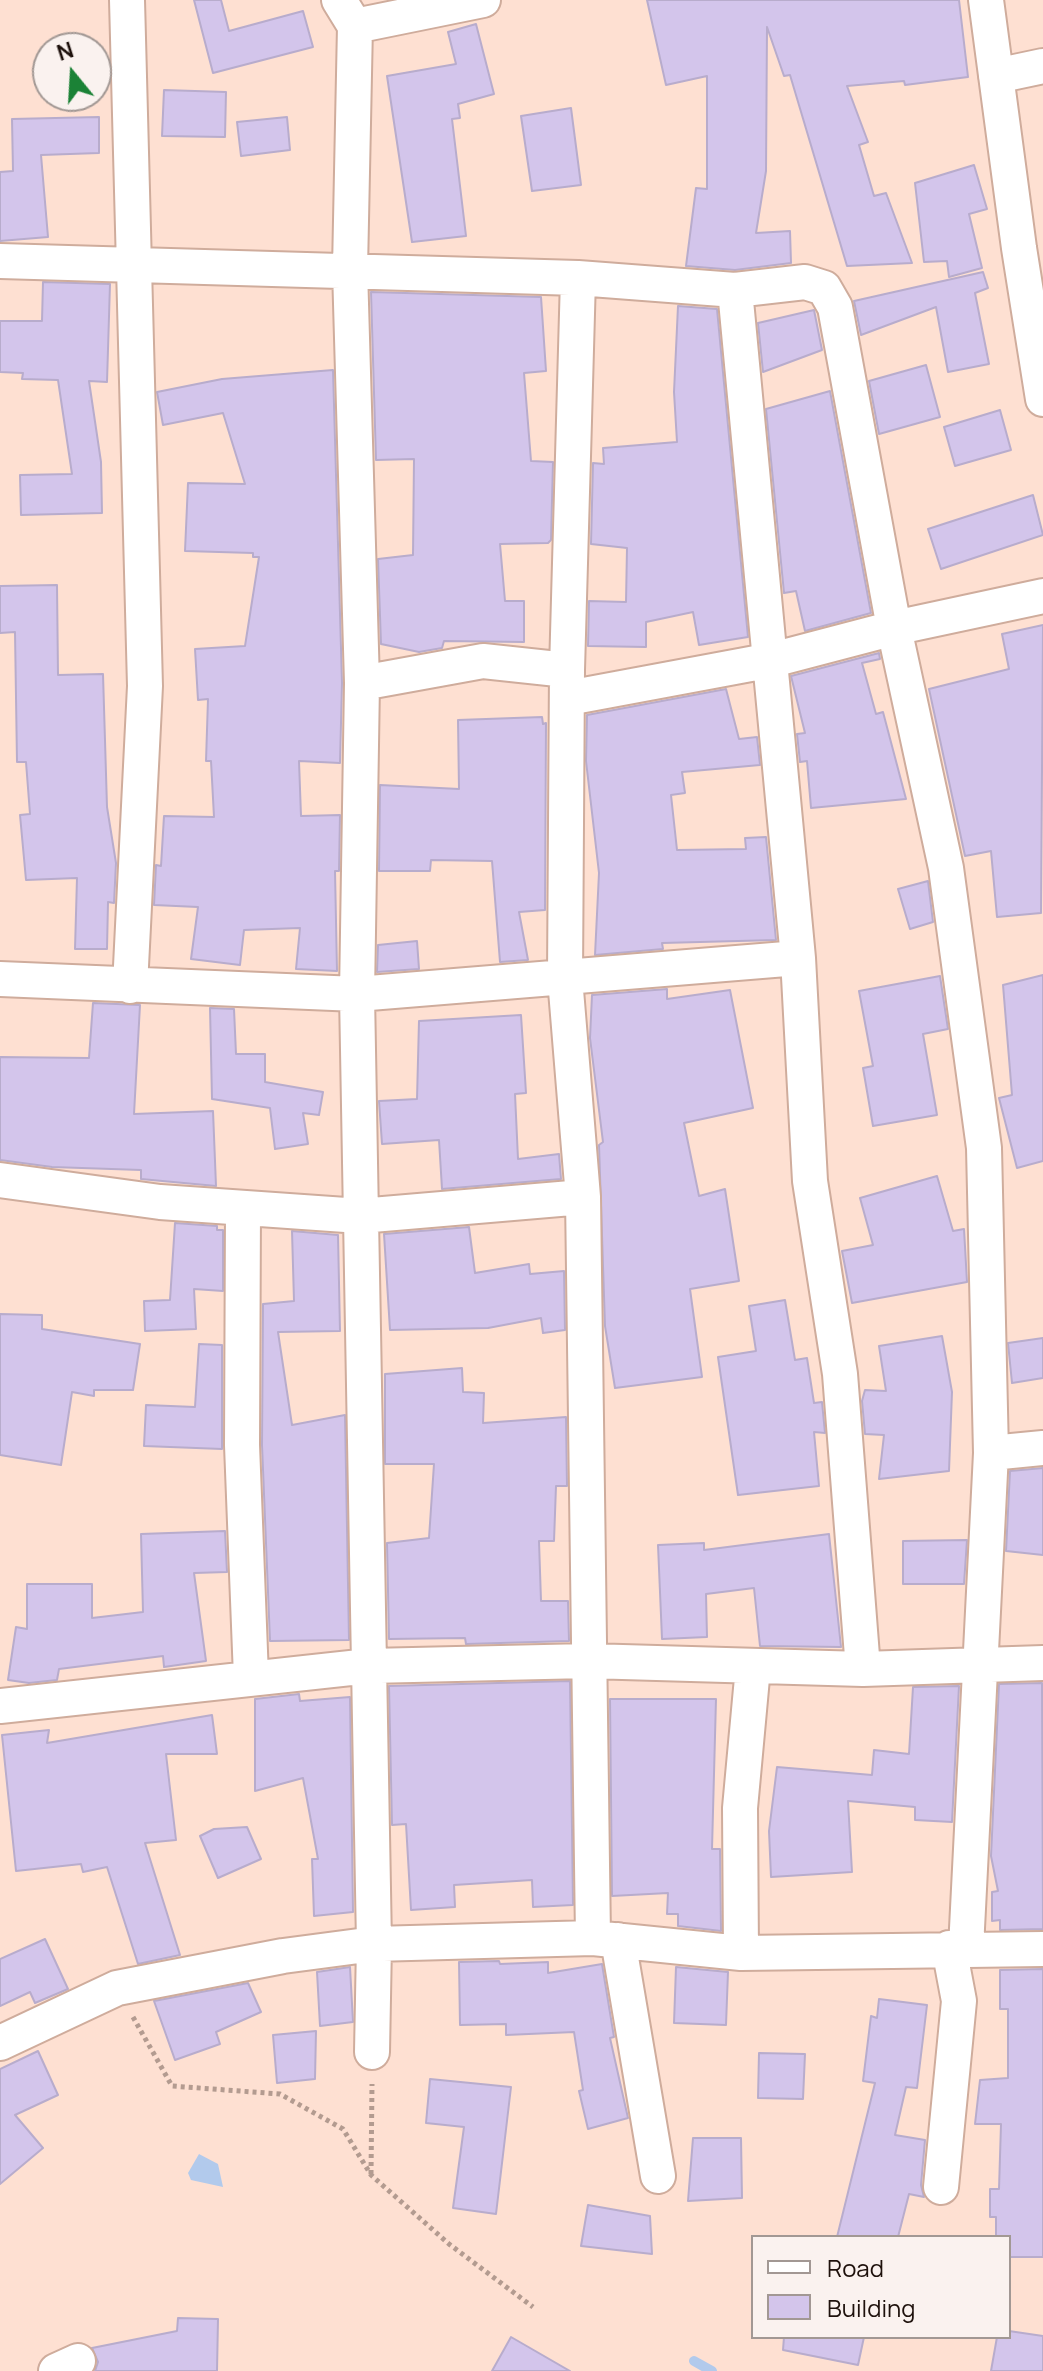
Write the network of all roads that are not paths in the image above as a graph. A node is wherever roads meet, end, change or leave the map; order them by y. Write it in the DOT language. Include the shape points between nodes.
graph roads {
  1 [pos="127,0"];
  2 [pos="483,0"];
  3 [pos="986,0"];
  4 [pos="347,13"];
  5 [pos="1043,66"];
  6 [pos="996,76"];
  7 [pos="0,261"];
  8 [pos="132,265"];
  9 [pos="350,269"];
  10 [pos="578,278"];
  11 [pos="735,290"];
  12 [pos="1043,399"];
  13 [pos="1043,596"];
  14 [pos="894,628"];
  15 [pos="772,660"];
  16 [pos="362,683"];
  17 [pos="568,684"];
  18 [pos="798,958"];
  19 [pos="565,978"];
  20 [pos="0,979"];
  21 [pos="130,986"];
  22 [pos="357,994"];
  23 [pos="0,1180"];
  24 [pos="583,1197"];
  25 [pos="243,1208"];
  26 [pos="360,1216"];
  27 [pos="1043,1448"];
  28 [pos="991,1453"];
  29 [pos="588,1661"];
  30 [pos="1043,1663"];
  31 [pos="982,1665"];
  32 [pos="369,1666"];
  33 [pos="753,1667"];
  34 [pos="863,1669"];
  35 [pos="251,1677"];
  36 [pos="0,1706"];
  37 [pos="605,1939"];
  38 [pos="374,1944"];
  39 [pos="958,1948"];
  40 [pos="1043,1949"];
  41 [pos="741,1953"];
  42 [pos="0,2043"];
  43 [pos="372,2052"];
  44 [pos="658,2176"];
  45 [pos="941,2187"];
  1 -- 8 [label="street"];
  2 -- 4 [label="street"];
  3 -- 6 [label="street"];
  4 -- 9 [label="street"];
  5 -- 6 [label="street"];
  6 -- 12 [label="street"];
  7 -- 8 [label="street"];
  8 -- 9 [label="street"];
  8 -- 21 [label="street" via="145,686"];
  9 -- 10 [label="street"];
  9 -- 16 [label="street"];
  10 -- 11 [label="street"];
  10 -- 17 [label="street"];
  11 -- 14 [label="street" via="805,282 824,288 835,307"];
  11 -- 15 [label="street"];
  13 -- 14 [label="street"];
  14 -- 15 [label="street"];
  14 -- 28 [label="street" via="946,868 984,1148"];
  15 -- 17 [label="street"];
  15 -- 18 [label="street"];
  16 -- 17 [label="street" via="483,661"];
  16 -- 22 [label="street"];
  17 -- 19 [label="street"];
  18 -- 19 [label="street"];
  18 -- 34 [label="street" via="810,1181 840,1374"];
  19 -- 22 [label="street"];
  19 -- 24 [label="street"];
  20 -- 21 [label="street"];
  21 -- 22 [label="street"];
  22 -- 26 [label="street"];
  23 -- 25 [label="street"];
  24 -- 26 [label="street"];
  24 -- 29 [label="street"];
  25 -- 26 [label="street"];
  25 -- 35 [label="street" via="242,1445"];
  26 -- 32 [label="street"];
  27 -- 28 [label="street"];
  28 -- 31 [label="street"];
  29 -- 32 [label="street"];
  29 -- 33 [label="street"];
  29 -- 37 [label="street"];
  30 -- 31 [label="street"];
  31 -- 34 [label="street"];
  31 -- 39 [label="street"];
  32 -- 35 [label="street"];
  32 -- 38 [label="street"];
  33 -- 34 [label="street"];
  33 -- 41 [label="street" via="740,1808"];
  35 -- 36 [label="street"];
  37 -- 38 [label="street"];
  37 -- 41 [label="street"];
  37 -- 44 [label="street"];
  38 -- 42 [label="street" via="117,1988"];
  38 -- 43 [label="street"];
  39 -- 40 [label="street"];
  39 -- 41 [label="street"];
  39 -- 45 [label="street" via="959,2001"];
}
